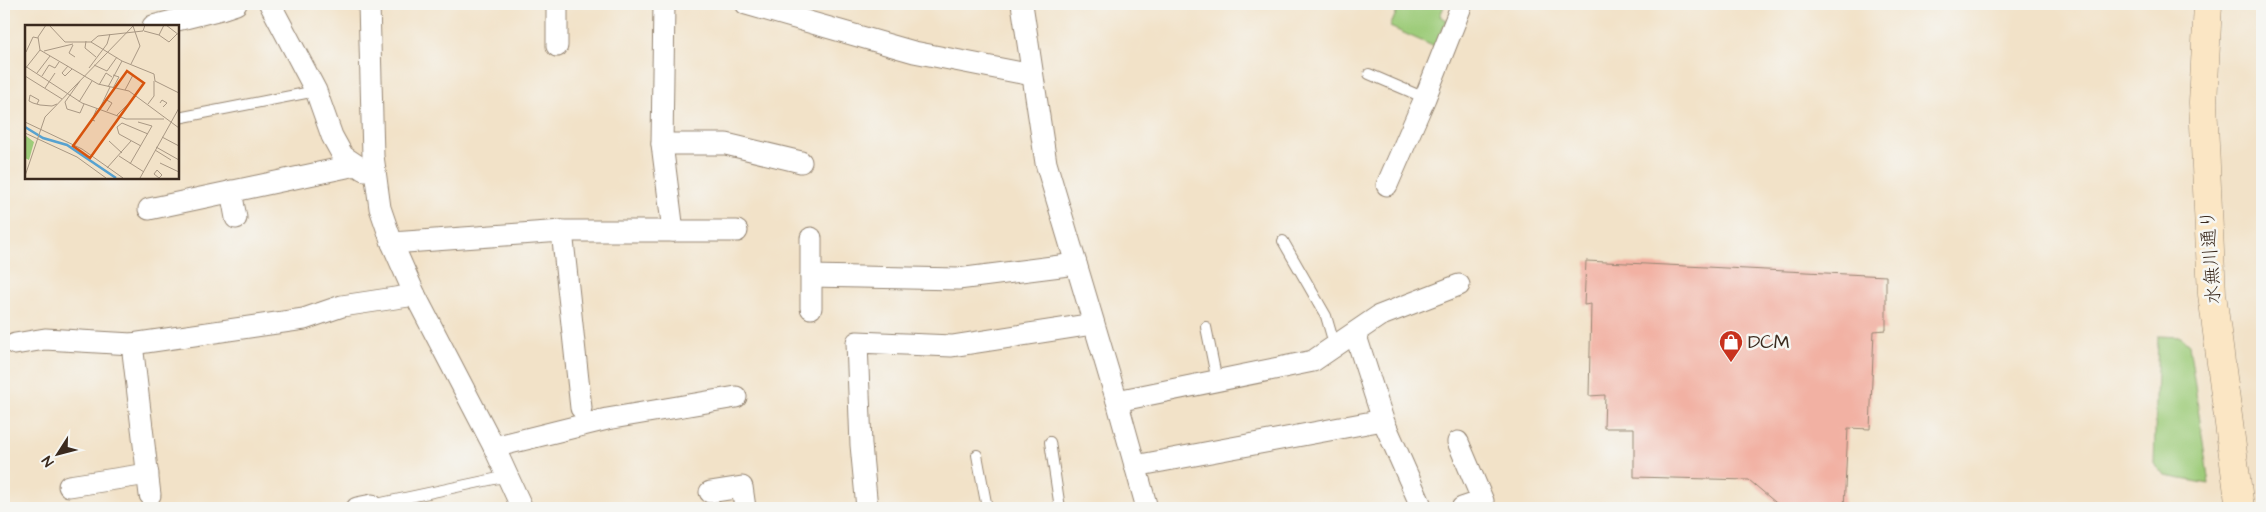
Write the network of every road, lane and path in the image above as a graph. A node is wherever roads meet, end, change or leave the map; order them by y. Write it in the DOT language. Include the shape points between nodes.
graph roads {
  1 [pos="236,4"];
  2 [pos="270,4"];
  3 [pos="370,4"];
  4 [pos="557,4"];
  5 [pos="664,4"];
  6 [pos="746,4"];
  7 [pos="1022,4"];
  8 [pos="1462,4"];
  9 [pos="2208,4"];
  10 [pos="157,25"];
  11 [pos="557,46"];
  12 [pos="1369,74"];
  13 [pos="1032,75"];
  14 [pos="316,91"];
  15 [pos="1425,98"];
  16 [pos="179,118"];
  17 [pos="662,144"];
  18 [pos="801,162"];
  19 [pos="356,165"];
  20 [pos="375,176"];
  21 [pos="1387,185"];
  22 [pos="231,191"];
  23 [pos="149,209"];
  24 [pos="236,218"];
  25 [pos="562,231"];
  26 [pos="673,231"];
  27 [pos="737,231"];
  28 [pos="811,238"];
  29 [pos="1282,241"];
  30 [pos="392,243"];
  31 [pos="1076,264"];
  32 [pos="811,276"];
  33 [pos="1459,285"];
  34 [pos="416,295"];
  35 [pos="811,308"];
  36 [pos="1093,324"];
  37 [pos="1206,327"];
  38 [pos="1355,333"];
  39 [pos="15,344"];
  40 [pos="132,344"];
  41 [pos="1335,347"];
  42 [pos="1217,381"];
  43 [pos="736,397"];
  44 [pos="1117,401"];
  45 [pos="581,408"];
  46 [pos="1383,420"];
  47 [pos="1050,442"];
  48 [pos="1458,442"];
  49 [pos="494,447"];
  50 [pos="977,455"];
  51 [pos="1135,466"];
  52 [pos="148,474"];
  53 [pos="508,476"];
  54 [pos="69,486"];
  55 [pos="710,492"];
  56 [pos="150,495"];
  57 [pos="1485,504"];
  58 [pos="367,507"];
  59 [pos="522,508"];
  60 [pos="745,508"];
  61 [pos="867,508"];
  62 [pos="987,508"];
  63 [pos="1060,508"];
  64 [pos="1146,508"];
  65 [pos="1422,508"];
  66 [pos="1462,508"];
  67 [pos="2240,508"];
  1 -- 10 [label="street"];
  2 -- 14 [label="street"];
  3 -- 20 [label="street"];
  4 -- 11 [label="street"];
  5 -- 17 [label="street"];
  6 -- 13 [label="street" via="914,52"];
  7 -- 13 [label="street"];
  8 -- 15 [label="street"];
  9 -- 67 [label="street, 水無川通り" via="2203,104 2212,294"];
  12 -- 15 [label="lane"];
  13 -- 31 [label="street" via="1046,163"];
  14 -- 16 [label="lane"];
  14 -- 19 [label="street" via="332,136 343,156"];
  15 -- 21 [label="street"];
  17 -- 18 [label="street" via="726,144"];
  17 -- 26 [label="street"];
  19 -- 20 [label="street"];
  19 -- 22 [label="street"];
  20 -- 30 [label="street" via="380,208"];
  22 -- 23 [label="street"];
  22 -- 24 [label="street"];
  25 -- 26 [label="street"];
  25 -- 30 [label="street"];
  25 -- 45 [label="street"];
  26 -- 27 [label="street"];
  28 -- 32 [label="street"];
  29 -- 41 [label="lane" via="1326,316"];
  30 -- 34 [label="street"];
  31 -- 32 [label="street" via="958,279"];
  31 -- 36 [label="street"];
  32 -- 35 [label="street"];
  33 -- 38 [label="street" via="1379,316"];
  34 -- 40 [label="street" via="342,306 304,319"];
  34 -- 49 [label="street"];
  36 -- 44 [label="street"];
  36 -- 61 [label="street" via="952,346 857,342 860,445"];
  37 -- 42 [label="lane"];
  38 -- 41 [label="street"];
  38 -- 46 [label="street"];
  39 -- 40 [label="street" via="45,339"];
  40 -- 52 [label="street"];
  41 -- 42 [label="street" via="1313,361"];
  42 -- 44 [label="street"];
  43 -- 49 [label="street" via="607,419"];
  44 -- 51 [label="street"];
  46 -- 51 [label="street"];
  46 -- 65 [label="street"];
  47 -- 63 [label="lane"];
  48 -- 57 [label="street"];
  49 -- 53 [label="street"];
  50 -- 62 [label="lane"];
  51 -- 64 [label="street"];
  52 -- 54 [label="street"];
  52 -- 56 [label="street"];
  53 -- 58 [label="lane"];
  53 -- 59 [label="street"];
  55 -- 60 [label="street" via="742,486"];
  57 -- 66 [label="street"];
}
